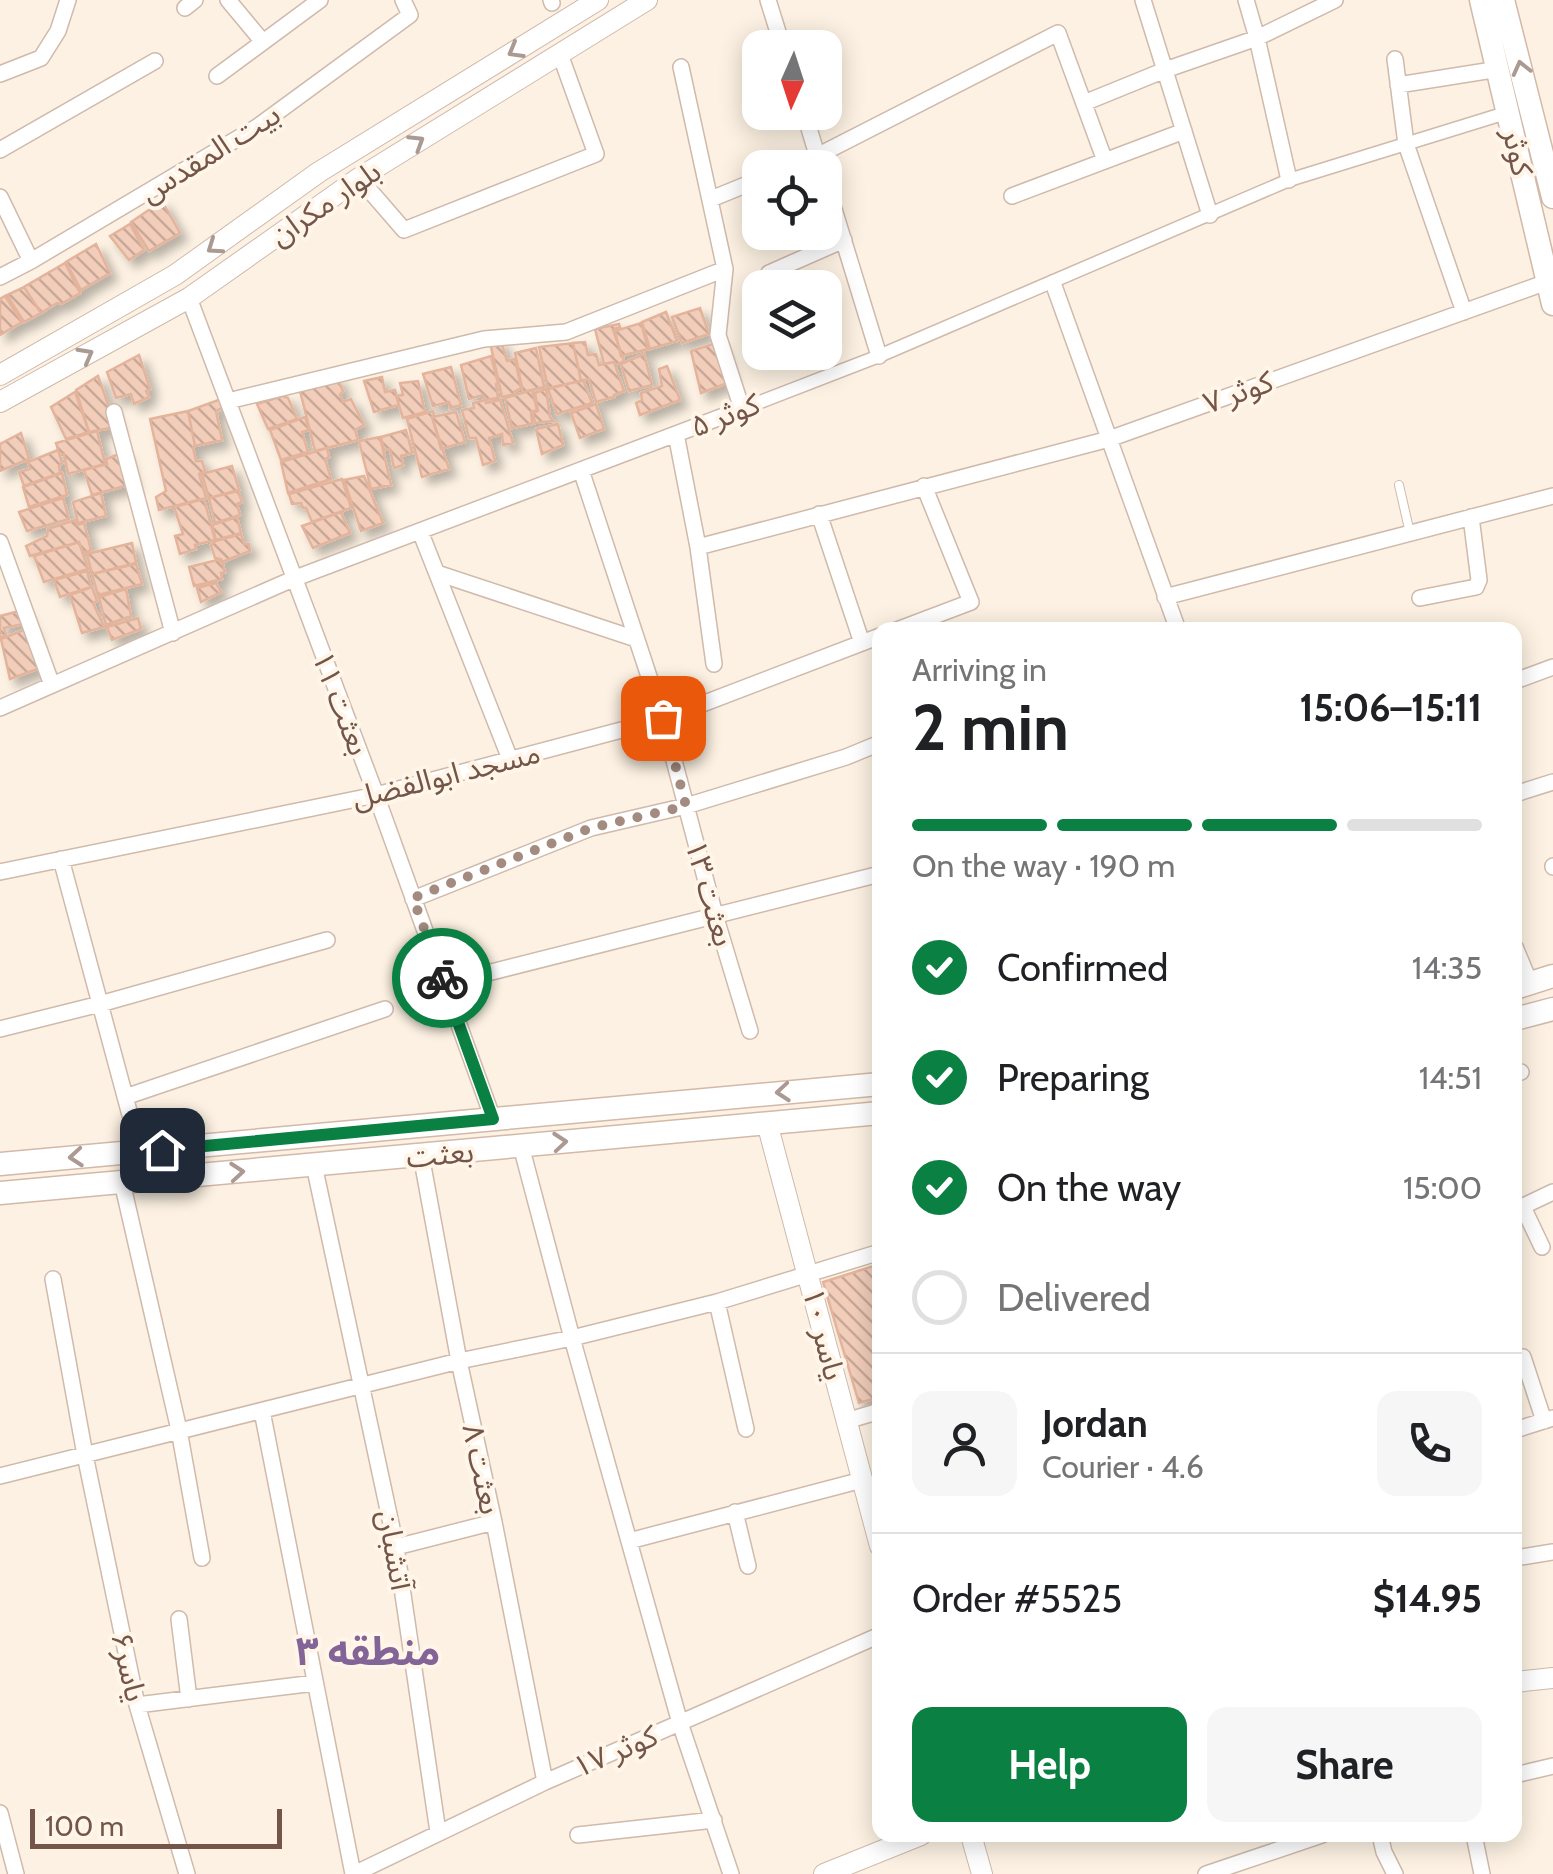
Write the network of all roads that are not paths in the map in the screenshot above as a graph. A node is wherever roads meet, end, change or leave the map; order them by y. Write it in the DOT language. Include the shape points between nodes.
graph roads {
  1 [pos="68,0"];
  2 [pos="228,0"];
  3 [pos="320,0"];
  4 [pos="598,0"];
  5 [pos="647,0"];
  6 [pos="768,0"];
  7 [pos="1142,0"];
  8 [pos="1246,0"];
  9 [pos="1335,0"];
  10 [pos="1481,0"];
  11 [pos="1504,0"];
  12 [pos="407,7"];
  13 [pos="777,30"];
  14 [pos="1258,38"];
  15 [pos="263,42"];
  16 [pos="560,54"];
  17 [pos="1395,59"];
  18 [pos="155,61"];
  19 [pos="681,67"];
  20 [pos="1498,69"];
  21 [pos="1166,70"];
  22 [pos="0,74"];
  23 [pos="217,76"];
  24 [pos="1398,86"];
  25 [pos="1084,103"];
  26 [pos="1509,112"];
  27 [pos="1184,130"];
  28 [pos="1406,144"];
  29 [pos="0,150"];
  30 [pos="841,150"];
  31 [pos="1105,161"];
  32 [pos="359,178"];
  33 [pos="1289,180"];
  34 [pos="742,186"];
  35 [pos="1012,196"];
  36 [pos="1553,196"];
  37 [pos="0,197"];
  38 [pos="711,199"];
  39 [pos="1210,215"];
  40 [pos="842,234"];
  41 [pos="844,240"];
  42 [pos="31,261"];
  43 [pos="726,269"];
  44 [pos="778,270"];
  45 [pos="0,277"];
  46 [pos="1053,283"];
  47 [pos="1550,293"];
  48 [pos="189,298"];
  49 [pos="1464,312"];
  50 [pos="879,356"];
  51 [pos="0,375"];
  52 [pos="228,401"];
  53 [pos="0,402"];
  54 [pos="742,409"];
  55 [pos="114,412"];
  56 [pos="676,434"];
  57 [pos="1109,438"];
  58 [pos="581,470"];
  59 [pos="1400,485"];
  60 [pos="924,486"];
  61 [pos="1553,496"];
  62 [pos="819,514"];
  63 [pos="1471,517"];
  64 [pos="420,531"];
  65 [pos="1410,533"];
  66 [pos="0,542"];
  67 [pos="698,547"];
  68 [pos="437,574"];
  69 [pos="294,579"];
  70 [pos="1166,596"];
  71 [pos="1420,598"];
  72 [pos="918,622"];
  73 [pos="1175,622"];
  74 [pos="173,633"];
  75 [pos="872,639"];
  76 [pos="636,640"];
  77 [pos="862,643"];
  78 [pos="714,664"];
  79 [pos="1553,667"];
  80 [pos="1522,678"];
  81 [pos="52,685"];
  82 [pos="0,708"];
  83 [pos="663,718"];
  84 [pos="872,746"];
  85 [pos="510,759"];
  86 [pos="1553,782"];
  87 [pos="1522,792"];
  88 [pos="376,795"];
  89 [pos="686,806"];
  90 [pos="61,860"];
  91 [pos="0,872"];
  92 [pos="872,876"];
  93 [pos="413,898"];
  94 [pos="716,915"];
  95 [pos="327,940"];
  96 [pos="444,984"];
  97 [pos="100,1004"];
  98 [pos="385,1009"];
  99 [pos="1553,1009"];
  100 [pos="1522,1018"];
  101 [pos="0,1028"];
  102 [pos="750,1030"];
  103 [pos="872,1085"];
  104 [pos="126,1097"];
  105 [pos="872,1113"];
  106 [pos="493,1119"];
  107 [pos="767,1123"];
  108 [pos="521,1146"];
  109 [pos="140,1152"];
  110 [pos="421,1155"];
  111 [pos="0,1164"];
  112 [pos="314,1165"];
  113 [pos="122,1182"];
  114 [pos="1553,1192"];
  115 [pos="0,1193"];
  116 [pos="1522,1208"];
  117 [pos="1522,1214"];
  118 [pos="1542,1247"];
  119 [pos="872,1255"];
  120 [pos="809,1275"];
  121 [pos="53,1278"];
  122 [pos="717,1302"];
  123 [pos="572,1338"];
  124 [pos="1523,1357"];
  125 [pos="458,1362"];
  126 [pos="360,1387"];
  127 [pos="262,1410"];
  128 [pos="872,1414"];
  129 [pos="1549,1420"];
  130 [pos="846,1422"];
  131 [pos="1522,1428"];
  132 [pos="746,1429"];
  133 [pos="179,1430"];
  134 [pos="85,1456"];
  135 [pos="0,1476"];
  136 [pos="862,1480"];
  137 [pos="872,1497"];
  138 [pos="736,1512"];
  139 [pos="494,1522"];
  140 [pos="629,1542"];
  141 [pos="396,1547"];
  142 [pos="1553,1552"];
  143 [pos="1522,1557"];
  144 [pos="202,1558"];
  145 [pos="748,1566"];
  146 [pos="179,1618"];
  147 [pos="872,1639"];
  148 [pos="1553,1678"];
  149 [pos="1522,1681"];
  150 [pos="314,1683"];
  151 [pos="188,1699"];
  152 [pos="137,1705"];
  153 [pos="680,1724"];
  154 [pos="1553,1766"];
  155 [pos="1522,1773"];
  156 [pos="545,1782"];
  157 [pos="0,1813"];
  158 [pos="714,1820"];
  159 [pos="438,1832"];
  160 [pos="578,1835"];
  161 [pos="904,1842"];
  162 [pos="973,1842"];
  163 [pos="1301,1842"];
  164 [pos="1382,1842"];
  165 [pos="1475,1842"];
  166 [pos="16,1874"];
  167 [pos="188,1874"];
  168 [pos="354,1874"];
  169 [pos="731,1874"];
  170 [pos="824,1874"];
  171 [pos="982,1874"];
  172 [pos="1206,1874"];
  173 [pos="1395,1874"];
  174 [pos="1482,1874"];
  1 -- 22 [label="street" via="41,58"];
  2 -- 15 [label="street"];
  3 -- 15 [label="street"];
  4 -- 51 [label="street, بلوار مکران, one-way" via="319,172 176,275"];
  5 -- 16 [label="street, بلوار مکران"];
  6 -- 13 [label="street"];
  7 -- 21 [label="street"];
  8 -- 14 [label="street"];
  9 -- 14 [label="street"];
  10 -- 20 [label="main road, کوثر"];
  36 -- 11 [label="main road, کوثر, one-way"];
  12 -- 42 [label="street, بیت المقدس" via="256,127"];
  14 -- 21 [label="street"];
  14 -- 33 [label="street"];
  15 -- 23 [label="street"];
  32 -- 16 [label="street, بلوار مکران, one-way"];
  16 -- 32 [label="street" via="596,154 404,230"];
  17 -- 24 [label="street"];
  18 -- 29 [label="street"];
  19 -- 38 [label="street"];
  20 -- 24 [label="street"];
  20 -- 26 [label="main road, کوثر"];
  21 -- 25 [label="street"];
  21 -- 27 [label="street"];
  24 -- 28 [label="street"];
  25 -- 30 [label="street" via="1058,33"];
  25 -- 31 [label="street"];
  26 -- 28 [label="street, کوثر ۵"];
  26 -- 47 [label="main road, کوثر"];
  27 -- 31 [label="street"];
  27 -- 39 [label="street"];
  28 -- 33 [label="street, کوثر ۵"];
  28 -- 49 [label="street"];
  31 -- 35 [label="street"];
  32 -- 48 [label="street, بلوار مکران"];
  33 -- 39 [label="street, کوثر ۵"];
  34 -- 38 [label="street"];
  37 -- 42 [label="street"];
  38 -- 43 [label="street"];
  39 -- 46 [label="street, کوثر ۵"];
  40 -- 41 [label="street"];
  41 -- 44 [label="street"];
  41 -- 50 [label="street"];
  42 -- 45 [label="street, بیت المقدس"];
  43 -- 52 [label="street" via="566,332 484,340"];
  43 -- 54 [label="street" via="718,336"];
  46 -- 50 [label="street, کوثر ۵"];
  46 -- 57 [label="street"];
  47 -- 49 [label="street, کوثر ۷"];
  48 -- 52 [label="street, بعثت ۱۱"];
  53 -- 48 [label="street, بلوار مکران, one-way"];
  49 -- 57 [label="street, کوثر ۷"];
  50 -- 54 [label="street, کوثر ۵"];
  52 -- 69 [label="street, بعثت ۱۱"];
  54 -- 56 [label="street, کوثر ۵"];
  55 -- 74 [label="street"];
  56 -- 58 [label="street, کوثر ۵"];
  56 -- 67 [label="street"];
  57 -- 60 [label="street, کوثر ۷"];
  57 -- 70 [label="street"];
  58 -- 64 [label="street, کوثر ۵"];
  58 -- 76 [label="street, بعثت ۱۳"];
  59 -- 65 [label="lane"];
  60 -- 62 [label="street, کوثر ۷"];
  60 -- 72 [label="street" via="971,602"];
  61 -- 63 [label="street"];
  62 -- 67 [label="street, کوثر ۷"];
  62 -- 77 [label="street"];
  63 -- 65 [label="street"];
  63 -- 71 [label="street" via="1476,587"];
  64 -- 68 [label="street"];
  64 -- 69 [label="street, کوثر ۵"];
  65 -- 70 [label="street"];
  66 -- 81 [label="street"];
  67 -- 78 [label="street"];
  68 -- 76 [label="street"];
  68 -- 85 [label="street"];
  69 -- 74 [label="street, کوثر ۵"];
  69 -- 88 [label="street, بعثت ۱۱"];
  70 -- 73 [label="street"];
  74 -- 81 [label="street, کوثر ۵"];
  75 -- 77 [label="street, مسجد ابوالفضل"];
  76 -- 83 [label="street, بعثت ۱۳"];
  77 -- 83 [label="street, مسجد ابوالفضل"];
  79 -- 80 [label="street"];
  81 -- 82 [label="street, کوثر ۵"];
  83 -- 85 [label="street, مسجد ابوالفضل"];
  83 -- 89 [label="street, بعثت ۱۳"];
  84 -- 89 [label="street"];
  85 -- 88 [label="street, مسجد ابوالفضل"];
  86 -- 87 [label="street"];
  88 -- 90 [label="street, مسجد ابوالفضل"];
  88 -- 93 [label="street, بعثت ۱۱"];
  89 -- 93 [label="street" via="591,828"];
  89 -- 94 [label="street, بعثت ۱۳"];
  90 -- 91 [label="street, مسجد ابوالفضل"];
  90 -- 97 [label="street"];
  92 -- 94 [label="street"];
  93 -- 96 [label="street, بعثت ۱۱"];
  94 -- 96 [label="street"];
  94 -- 102 [label="street, بعثت ۱۳"];
  95 -- 97 [label="street"];
  96 -- 106 [label="street, بعثت ۱۱"];
  97 -- 101 [label="street"];
  97 -- 104 [label="street"];
  98 -- 104 [label="street"];
  99 -- 100 [label="main road"];
  103 -- 106 [label="main road, بعثت, one-way"];
  104 -- 109 [label="street"];
  105 -- 107 [label="main road, بعثت"];
  106 -- 109 [label="main road, بعثت"];
  108 -- 107 [label="main road, بعثت, one-way"];
  107 -- 120 [label="street, یاسر ۱۰"];
  108 -- 110 [label="main road, بعثت"];
  108 -- 123 [label="street"];
  109 -- 111 [label="main road, بعثت, one-way"];
  110 -- 112 [label="main road, بعثت"];
  110 -- 125 [label="street, بعثت ۸"];
  113 -- 112 [label="main road, بعثت, one-way"];
  112 -- 126 [label="street, آتشبان"];
  113 -- 115 [label="main road, بعثت"];
  113 -- 133 [label="street"];
  114 -- 116 [label="street"];
  117 -- 118 [label="street"];
  119 -- 120 [label="street"];
  120 -- 122 [label="street"];
  120 -- 130 [label="street, یاسر ۱۰"];
  121 -- 134 [label="street, یاسر۶"];
  122 -- 123 [label="street"];
  122 -- 132 [label="street"];
  123 -- 125 [label="street"];
  123 -- 140 [label="street"];
  124 -- 129 [label="street"];
  125 -- 126 [label="street"];
  125 -- 139 [label="street, بعثت ۸"];
  126 -- 127 [label="street"];
  126 -- 141 [label="street, آتشبان"];
  127 -- 133 [label="street"];
  127 -- 150 [label="street"];
  128 -- 130 [label="street"];
  129 -- 131 [label="street"];
  130 -- 136 [label="street, یاسر ۱۰"];
  133 -- 134 [label="street"];
  133 -- 144 [label="street"];
  134 -- 135 [label="street"];
  134 -- 152 [label="street, یاسر۶"];
  136 -- 137 [label="street, یاسر ۱۰"];
  136 -- 138 [label="street"];
  138 -- 140 [label="street"];
  138 -- 145 [label="street"];
  139 -- 141 [label="street"];
  139 -- 156 [label="street, بعثت ۸"];
  140 -- 153 [label="street"];
  141 -- 159 [label="street, آتشبان"];
  142 -- 143 [label="street"];
  146 -- 151 [label="street"];
  147 -- 153 [label="street, کوثر ۱۷"];
  148 -- 149 [label="street"];
  150 -- 151 [label="street"];
  150 -- 168 [label="street"];
  151 -- 152 [label="street"];
  152 -- 167 [label="street, یاسر۶"];
  153 -- 156 [label="street, کوثر ۱۷"];
  153 -- 158 [label="street"];
  154 -- 155 [label="street"];
  156 -- 159 [label="street, کوثر ۱۷"];
  157 -- 166 [label="street"];
  158 -- 160 [label="street"];
  158 -- 169 [label="street"];
  159 -- 168 [label="street, کوثر ۱۷"];
  161 -- 170 [label="street"];
  162 -- 171 [label="street"];
  163 -- 172 [label="street"];
  164 -- 173 [label="street"];
  165 -- 174 [label="street"];
}
